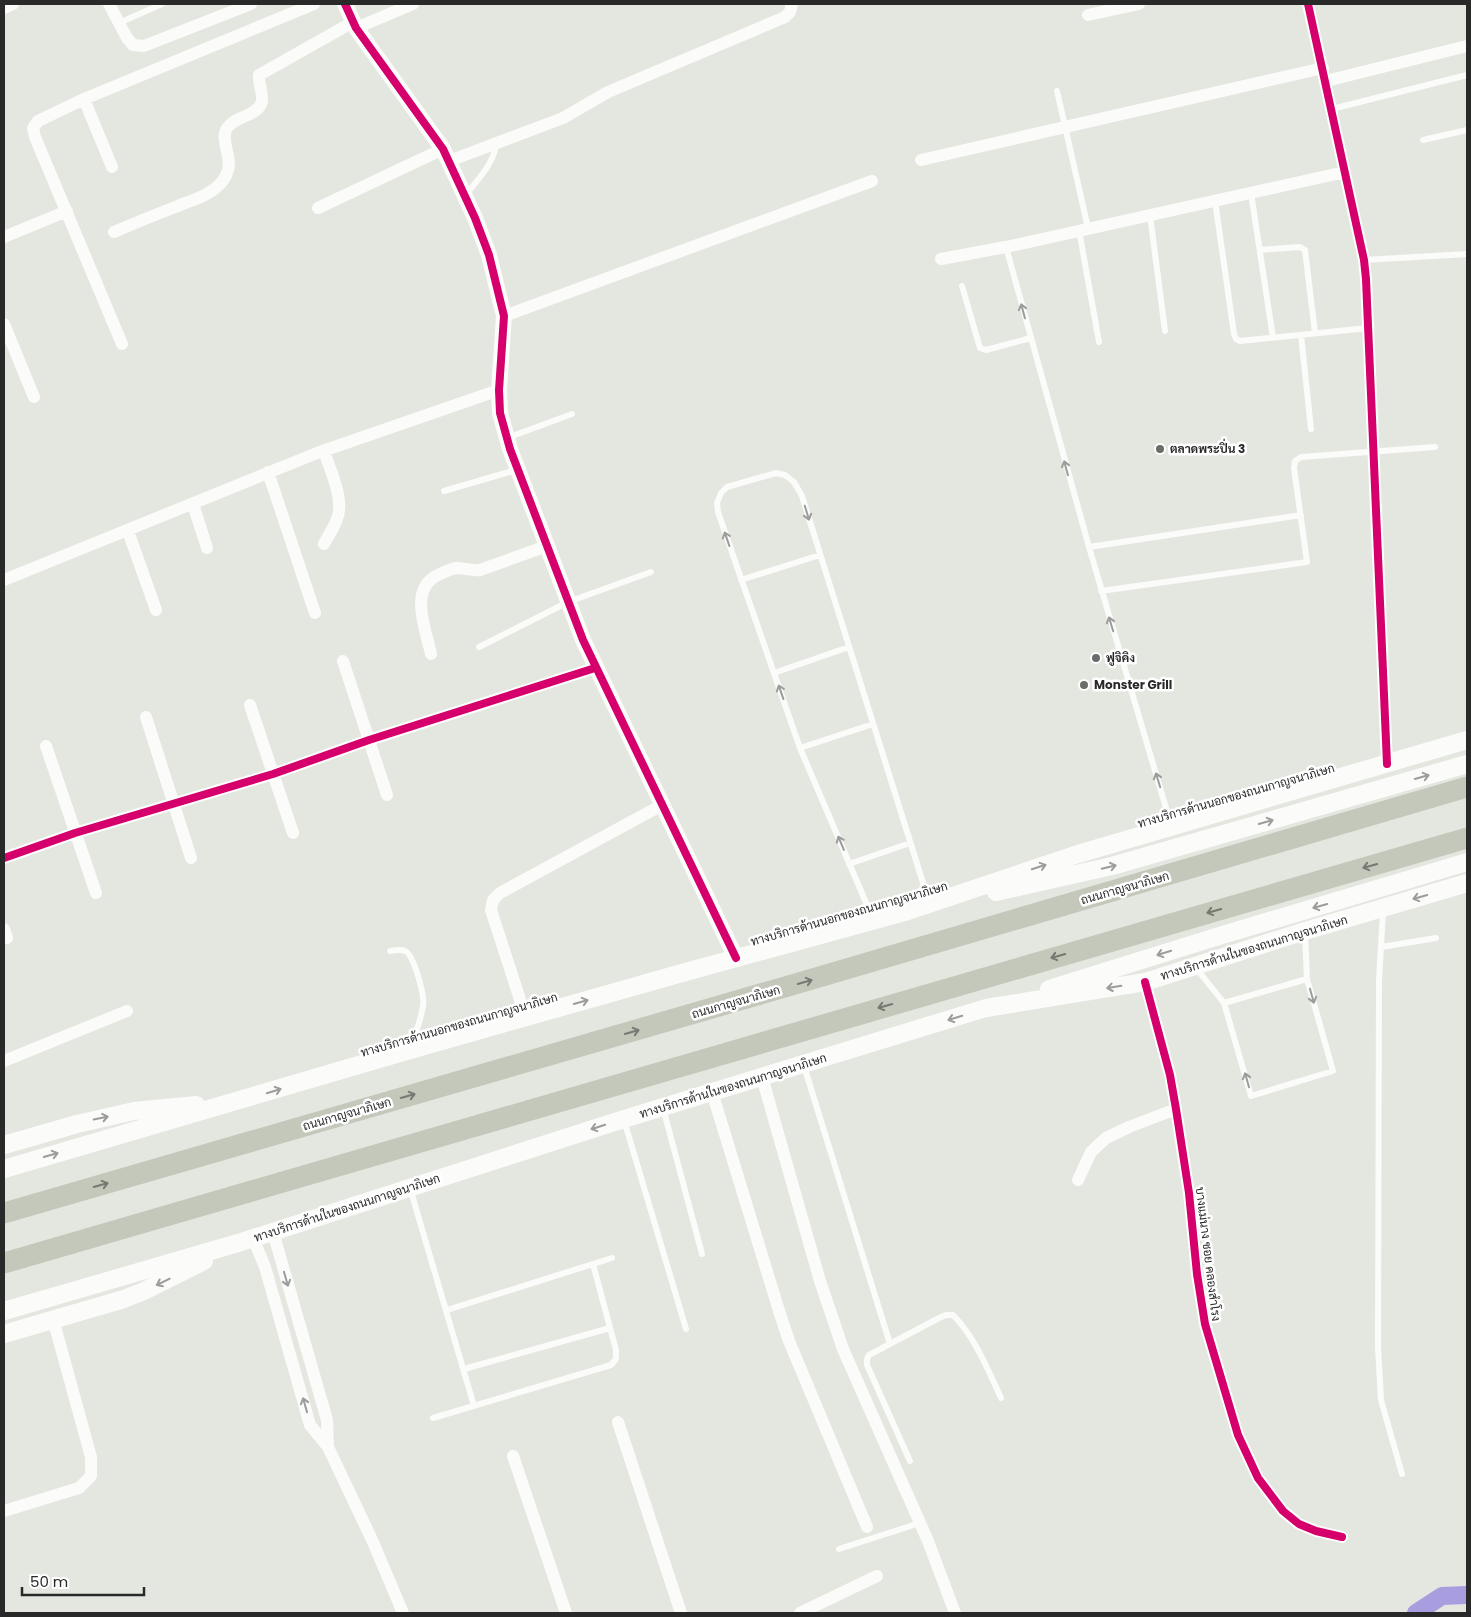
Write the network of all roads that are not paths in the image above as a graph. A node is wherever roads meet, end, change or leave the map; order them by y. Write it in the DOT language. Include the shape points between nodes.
graph roads {
  1 [pos="109,4"];
  2 [pos="162,4"];
  3 [pos="251,4"];
  4 [pos="314,4"];
  5 [pos="345,4"];
  6 [pos="413,4"];
  7 [pos="792,4"];
  8 [pos="1139,4"];
  9 [pos="1308,4"];
  10 [pos="1088,15"];
  11 [pos="119,23"];
  12 [pos="355,25"];
  13 [pos="1467,46"];
  14 [pos="1323,68"];
  15 [pos="1467,75"];
  16 [pos="1326,81"];
  17 [pos="1057,91"];
  18 [pos="84,99"];
  19 [pos="1332,109"];
  20 [pos="1065,126"];
  21 [pos="1467,130"];
  22 [pos="1423,140"];
  23 [pos="496,144"];
  24 [pos="446,155"];
  25 [pos="921,160"];
  26 [pos="112,167"];
  27 [pos="1345,172"];
  28 [pos="872,181"];
  29 [pos="1251,193"];
  30 [pos="465,196"];
  31 [pos="1215,201"];
  32 [pos="318,208"];
  33 [pos="67,212"];
  34 [pos="1150,215"];
  35 [pos="1084,229"];
  36 [pos="114,232"];
  37 [pos="4,237"];
  38 [pos="1006,247"];
  39 [pos="1260,250"];
  40 [pos="1467,254"];
  41 [pos="942,259"];
  42 [pos="1364,260"];
  43 [pos="962,286"];
  44 [pos="504,316"];
  45 [pos="4,324"];
  46 [pos="1368,328"];
  47 [pos="1165,331"];
  48 [pos="1315,333"];
  49 [pos="1301,335"];
  50 [pos="1031,338"];
  51 [pos="1274,338"];
  52 [pos="1099,342"];
  53 [pos="122,344"];
  54 [pos="499,390"];
  55 [pos="34,397"];
  56 [pos="572,414"];
  57 [pos="1311,429"];
  58 [pos="506,438"];
  59 [pos="1435,447"];
  60 [pos="1373,450"];
  61 [pos="324,451"];
  62 [pos="518,470"];
  63 [pos="268,472"];
  64 [pos="444,490"];
  65 [pos="194,504"];
  66 [pos="1301,515"];
  67 [pos="128,531"];
  68 [pos="324,544"];
  69 [pos="547,546"];
  70 [pos="208,548"];
  71 [pos="1089,548"];
  72 [pos="820,556"];
  73 [pos="651,572"];
  74 [pos="4,580"];
  75 [pos="741,580"];
  76 [pos="1101,591"];
  77 [pos="568,602"];
  78 [pos="156,610"];
  79 [pos="315,613"];
  80 [pos="479,647"];
  81 [pos="849,647"];
  82 [pos="431,654"];
  83 [pos="343,661"];
  84 [pos="595,668"];
  85 [pos="774,673"];
  86 [pos="250,705"];
  87 [pos="146,717"];
  88 [pos="873,724"];
  89 [pos="369,740"];
  90 [pos="1467,740"];
  91 [pos="46,746"];
  92 [pos="800,748"];
  93 [pos="1387,764"];
  94 [pos="1467,764"];
  95 [pos="273,774"];
  96 [pos="1467,787"];
  97 [pos="387,795"];
  98 [pos="174,804"];
  99 [pos="662,805"];
  100 [pos="1172,826"];
  101 [pos="75,833"];
  102 [pos="293,833"];
  103 [pos="1467,838"];
  104 [pos="910,843"];
  105 [pos="4,858"];
  106 [pos="191,858"];
  107 [pos="1467,862"];
  108 [pos="849,864"];
  109 [pos="1467,883"];
  110 [pos="96,893"];
  111 [pos="929,904"];
  112 [pos="1383,908"];
  113 [pos="908,911"];
  114 [pos="873,921"];
  115 [pos="1305,931"];
  116 [pos="1436,938"];
  117 [pos="1381,947"];
  118 [pos="390,951"];
  119 [pos="736,958"];
  120 [pos="1195,966"];
  121 [pos="1307,979"];
  122 [pos="1145,982"];
  123 [pos="1224,1003"];
  124 [pos="986,1008"];
  125 [pos="127,1011"];
  126 [pos="526,1018"];
  127 [pos="410,1050"];
  128 [pos="4,1061"];
  129 [pos="804,1065"];
  130 [pos="762,1077"];
  131 [pos="712,1092"];
  132 [pos="239,1101"];
  133 [pos="663,1107"];
  134 [pos="1176,1109"];
  135 [pos="624,1119"];
  136 [pos="4,1145"];
  137 [pos="4,1169"];
  138 [pos="1078,1180"];
  139 [pos="410,1187"];
  140 [pos="4,1213"];
  141 [pos="273,1232"];
  142 [pos="245,1240"];
  143 [pos="702,1254"];
  144 [pos="612,1258"];
  145 [pos="4,1263"];
  146 [pos="593,1264"];
  147 [pos="447,1310"];
  148 [pos="4,1311"];
  149 [pos="53,1319"];
  150 [pos="610,1328"];
  151 [pos="686,1329"];
  152 [pos="4,1334"];
  153 [pos="890,1344"];
  154 [pos="464,1369"];
  155 [pos="1001,1398"];
  156 [pos="474,1406"];
  157 [pos="433,1418"];
  158 [pos="618,1422"];
  159 [pos="328,1447"];
  160 [pos="513,1456"];
  161 [pos="910,1461"];
  162 [pos="1402,1474"];
  163 [pos="4,1511"];
  164 [pos="920,1523"];
  165 [pos="867,1527"];
  166 [pos="1342,1537"];
  167 [pos="839,1549"];
  168 [pos="877,1576"];
  169 [pos="402,1613"];
  170 [pos="566,1613"];
  171 [pos="682,1613"];
  172 [pos="800,1613"];
  173 [pos="955,1613"];
  1 -- 11 [label="street"];
  2 -- 11 [label="lane"];
  3 -- 11 [label="street" via="144,46 133,45"];
  4 -- 18 [label="street"];
  5 -- 12 [label="street"];
  6 -- 12 [label="street"];
  7 -- 23 [label="street" via="785,17 608,92 562,118"];
  8 -- 10 [label="street"];
  9 -- 14 [label="street"];
  12 -- 24 [label="street"];
  12 -- 36 [label="street" via="259,74 261,104 256,110 234,120 226,129 228,172 219,185 204,195"];
  13 -- 16 [label="street"];
  14 -- 16 [label="street"];
  14 -- 20 [label="street"];
  15 -- 19 [label="lane"];
  16 -- 19 [label="street"];
  17 -- 20 [label="lane"];
  18 -- 26 [label="street"];
  18 -- 33 [label="street" via="38,121 33,128"];
  19 -- 27 [label="street"];
  20 -- 25 [label="street"];
  20 -- 35 [label="lane"];
  21 -- 22 [label="lane"];
  23 -- 24 [label="street"];
  23 -- 30 [label="lane" via="491,162"];
  24 -- 30 [label="street"];
  24 -- 32 [label="street"];
  27 -- 29 [label="street"];
  27 -- 42 [label="street"];
  28 -- 44 [label="street"];
  29 -- 31 [label="street"];
  29 -- 39 [label="lane"];
  30 -- 44 [label="street" via="489,255"];
  31 -- 34 [label="street"];
  31 -- 51 [label="lane" via="1234,334 1240,341"];
  33 -- 37 [label="street"];
  33 -- 53 [label="street"];
  34 -- 35 [label="street"];
  34 -- 47 [label="lane"];
  35 -- 38 [label="street"];
  35 -- 52 [label="lane"];
  38 -- 41 [label="street"];
  50 -- 38 [label="lane, one-way"];
  39 -- 48 [label="lane" via="1300,247 1305,250"];
  39 -- 51 [label="lane"];
  40 -- 42 [label="lane"];
  42 -- 46 [label="street"];
  43 -- 50 [label="lane" via="980,348 986,350"];
  44 -- 54 [label="street"];
  45 -- 55 [label="street"];
  46 -- 48 [label="lane"];
  46 -- 60 [label="street"];
  48 -- 49 [label="lane"];
  49 -- 51 [label="lane"];
  49 -- 57 [label="lane"];
  71 -- 50 [label="lane, one-way"];
  54 -- 58 [label="street"];
  54 -- 61 [label="street"];
  56 -- 58 [label="lane"];
  58 -- 62 [label="street"];
  59 -- 60 [label="lane"];
  60 -- 66 [label="lane" via="1301,457 1296,461 1294,468"];
  60 -- 93 [label="street"];
  61 -- 63 [label="street"];
  61 -- 68 [label="street" via="340,509"];
  62 -- 64 [label="lane"];
  62 -- 69 [label="street"];
  63 -- 65 [label="street"];
  63 -- 79 [label="street"];
  65 -- 67 [label="street"];
  65 -- 70 [label="street"];
  66 -- 71 [label="lane"];
  66 -- 76 [label="lane" via="1307,562"];
  67 -- 74 [label="street"];
  67 -- 78 [label="street"];
  69 -- 77 [label="street"];
  69 -- 82 [label="street" via="480,570 450,569 434,577 423,588 420,607"];
  71 -- 76 [label="lane"];
  72 -- 75 [label="lane"];
  75 -- 72 [label="lane, one-way" via="718,512 720,493 727,487 776,473 794,482 802,496"];
  72 -- 81 [label="lane"];
  73 -- 77 [label="lane"];
  75 -- 85 [label="lane"];
  100 -- 76 [label="lane, one-way"];
  77 -- 80 [label="lane"];
  77 -- 84 [label="street"];
  81 -- 85 [label="lane"];
  81 -- 88 [label="lane"];
  83 -- 89 [label="street"];
  84 -- 89 [label="street"];
  84 -- 99 [label="street"];
  92 -- 85 [label="lane, one-way"];
  86 -- 95 [label="street"];
  87 -- 98 [label="street"];
  88 -- 92 [label="lane"];
  88 -- 104 [label="lane"];
  89 -- 95 [label="street"];
  89 -- 97 [label="street"];
  90 -- 93 [label="main road, ทางบริการด้านนอกของถนนกาญจนาภิเษก"];
  91 -- 101 [label="street"];
  108 -- 92 [label="lane, one-way"];
  93 -- 100 [label="main road, ทางบริการด้านนอกของถนนกาญจนาภิเษก"];
  113 -- 94 [label="main road, one-way" via="1112,866"];
  95 -- 98 [label="street"];
  95 -- 102 [label="street"];
  140 -- 96 [label="highway, ถนนกาญจนาภิเษก, one-way"];
  98 -- 101 [label="street"];
  98 -- 106 [label="street"];
  99 -- 119 [label="street"];
  99 -- 126 [label="street" via="500,893 493,900 491,910"];
  111 -- 100 [label="main road, ทางบริการด้านนอกของถนนกาญจนาภิเษก, one-way"];
  101 -- 105 [label="street"];
  101 -- 110 [label="street"];
  103 -- 145 [label="highway, one-way"];
  104 -- 108 [label="lane"];
  104 -- 111 [label="lane"];
  107 -- 124 [label="main road, one-way"];
  108 -- 114 [label="lane"];
  109 -- 112 [label="main road, ทางบริการด้านในของถนนกาญจนาภิเษก, one-way"];
  111 -- 113 [label="main road, ทางบริการด้านนอกของถนนกาญจนาภิเษก"];
  112 -- 115 [label="main road, ทางบริการด้านในของถนนกาญจนาภิเษก"];
  112 -- 117 [label="lane"];
  113 -- 114 [label="main road, ทางบริการด้านนอกของถนนกาญจนาภิเษก"];
  114 -- 119 [label="main road, ทางบริการด้านนอกของถนนกาญจนาภิเษก"];
  115 -- 120 [label="main road, ทางบริการด้านในของถนนกาญจนาภิเษก"];
  115 -- 121 [label="lane"];
  116 -- 117 [label="lane"];
  117 -- 162 [label="lane" via="1378,989 1378,1347 1381,1400"];
  118 -- 127 [label="lane" via="401,950 412,958 423,996"];
  126 -- 119 [label="main road, ทางบริการด้านนอกของถนนกาญจนาภิเษก, one-way"];
  120 -- 122 [label="main road, ทางบริการด้านในของถนนกาญจนาภิเษก"];
  120 -- 123 [label="lane"];
  121 -- 123 [label="lane"];
  121 -- 123 [label="lane, one-way" via="1333,1071 1252,1096"];
  122 -- 124 [label="main road, ทางบริการด้านในของถนนกาญจนาภิเษก, one-way"];
  122 -- 134 [label="street, บางแม่นาง ซอย คลองสำโรง"];
  124 -- 129 [label="main road, ทางบริการด้านในของถนนกาญจนาภิเษก, one-way"];
  125 -- 128 [label="street"];
  126 -- 127 [label="main road, ทางบริการด้านนอกของถนนกาญจนาภิเษก"];
  132 -- 127 [label="main road, ทางบริการด้านนอกของถนนกาญจนาภิเษก, one-way"];
  129 -- 130 [label="main road, ทางบริการด้านในของถนนกาญจนาภิเษก"];
  129 -- 153 [label="lane"];
  130 -- 131 [label="main road, ทางบริการด้านในของถนนกาญจนาภิเษก"];
  130 -- 164 [label="street" via="820,1281 843,1349"];
  131 -- 133 [label="main road, ทางบริการด้านในของถนนกาญจนาภิเษก"];
  131 -- 165 [label="street" via="780,1314"];
  136 -- 132 [label="main road, one-way" via="134,1111"];
  137 -- 132 [label="main road, ทางบริการด้านนอกของถนนกาญจนาภิเษก, one-way"];
  133 -- 135 [label="main road, ทางบริการด้านในของถนนกาญจนาภิเษก"];
  133 -- 143 [label="lane"];
  134 -- 138 [label="street" via="1106,1138 1092,1152"];
  134 -- 166 [label="street, บางแม่นาง ซอย คลองสำโรง" via="1205,1324 1238,1435 1258,1478 1283,1512 1299,1524"];
  135 -- 139 [label="main road, ทางบริการด้านในของถนนกาญจนาภิเษก, one-way"];
  135 -- 151 [label="lane"];
  139 -- 141 [label="main road, ทางบริการด้านในของถนนกาญจนาภิเษก"];
  139 -- 147 [label="lane"];
  141 -- 142 [label="main road, ทางบริการด้านในของถนนกาญจนาภิเษก"];
  141 -- 159 [label="street, one-way" via="327,1420"];
  142 -- 148 [label="main road, ทางบริการด้านในของถนนกาญจนาภิเษก"];
  142 -- 149 [label="main road, one-way" via="144,1291"];
  159 -- 142 [label="street, one-way" via="310,1425 265,1267"];
  144 -- 146 [label="lane"];
  146 -- 147 [label="lane"];
  146 -- 150 [label="lane"];
  147 -- 154 [label="lane"];
  149 -- 152 [label="main road"];
  149 -- 163 [label="street" via="91,1457 91,1476 79,1488"];
  150 -- 154 [label="lane"];
  150 -- 156 [label="lane" via="616,1350 616,1359 611,1365"];
  153 -- 155 [label="lane" via="939,1318 953,1315 964,1328"];
  153 -- 161 [label="lane" via="869,1355 867,1365"];
  154 -- 156 [label="lane"];
  156 -- 157 [label="lane"];
  158 -- 171 [label="street"];
  159 -- 169 [label="street"];
  160 -- 170 [label="street"];
  164 -- 167 [label="lane"];
  164 -- 173 [label="street"];
  168 -- 172 [label="street"];
}
